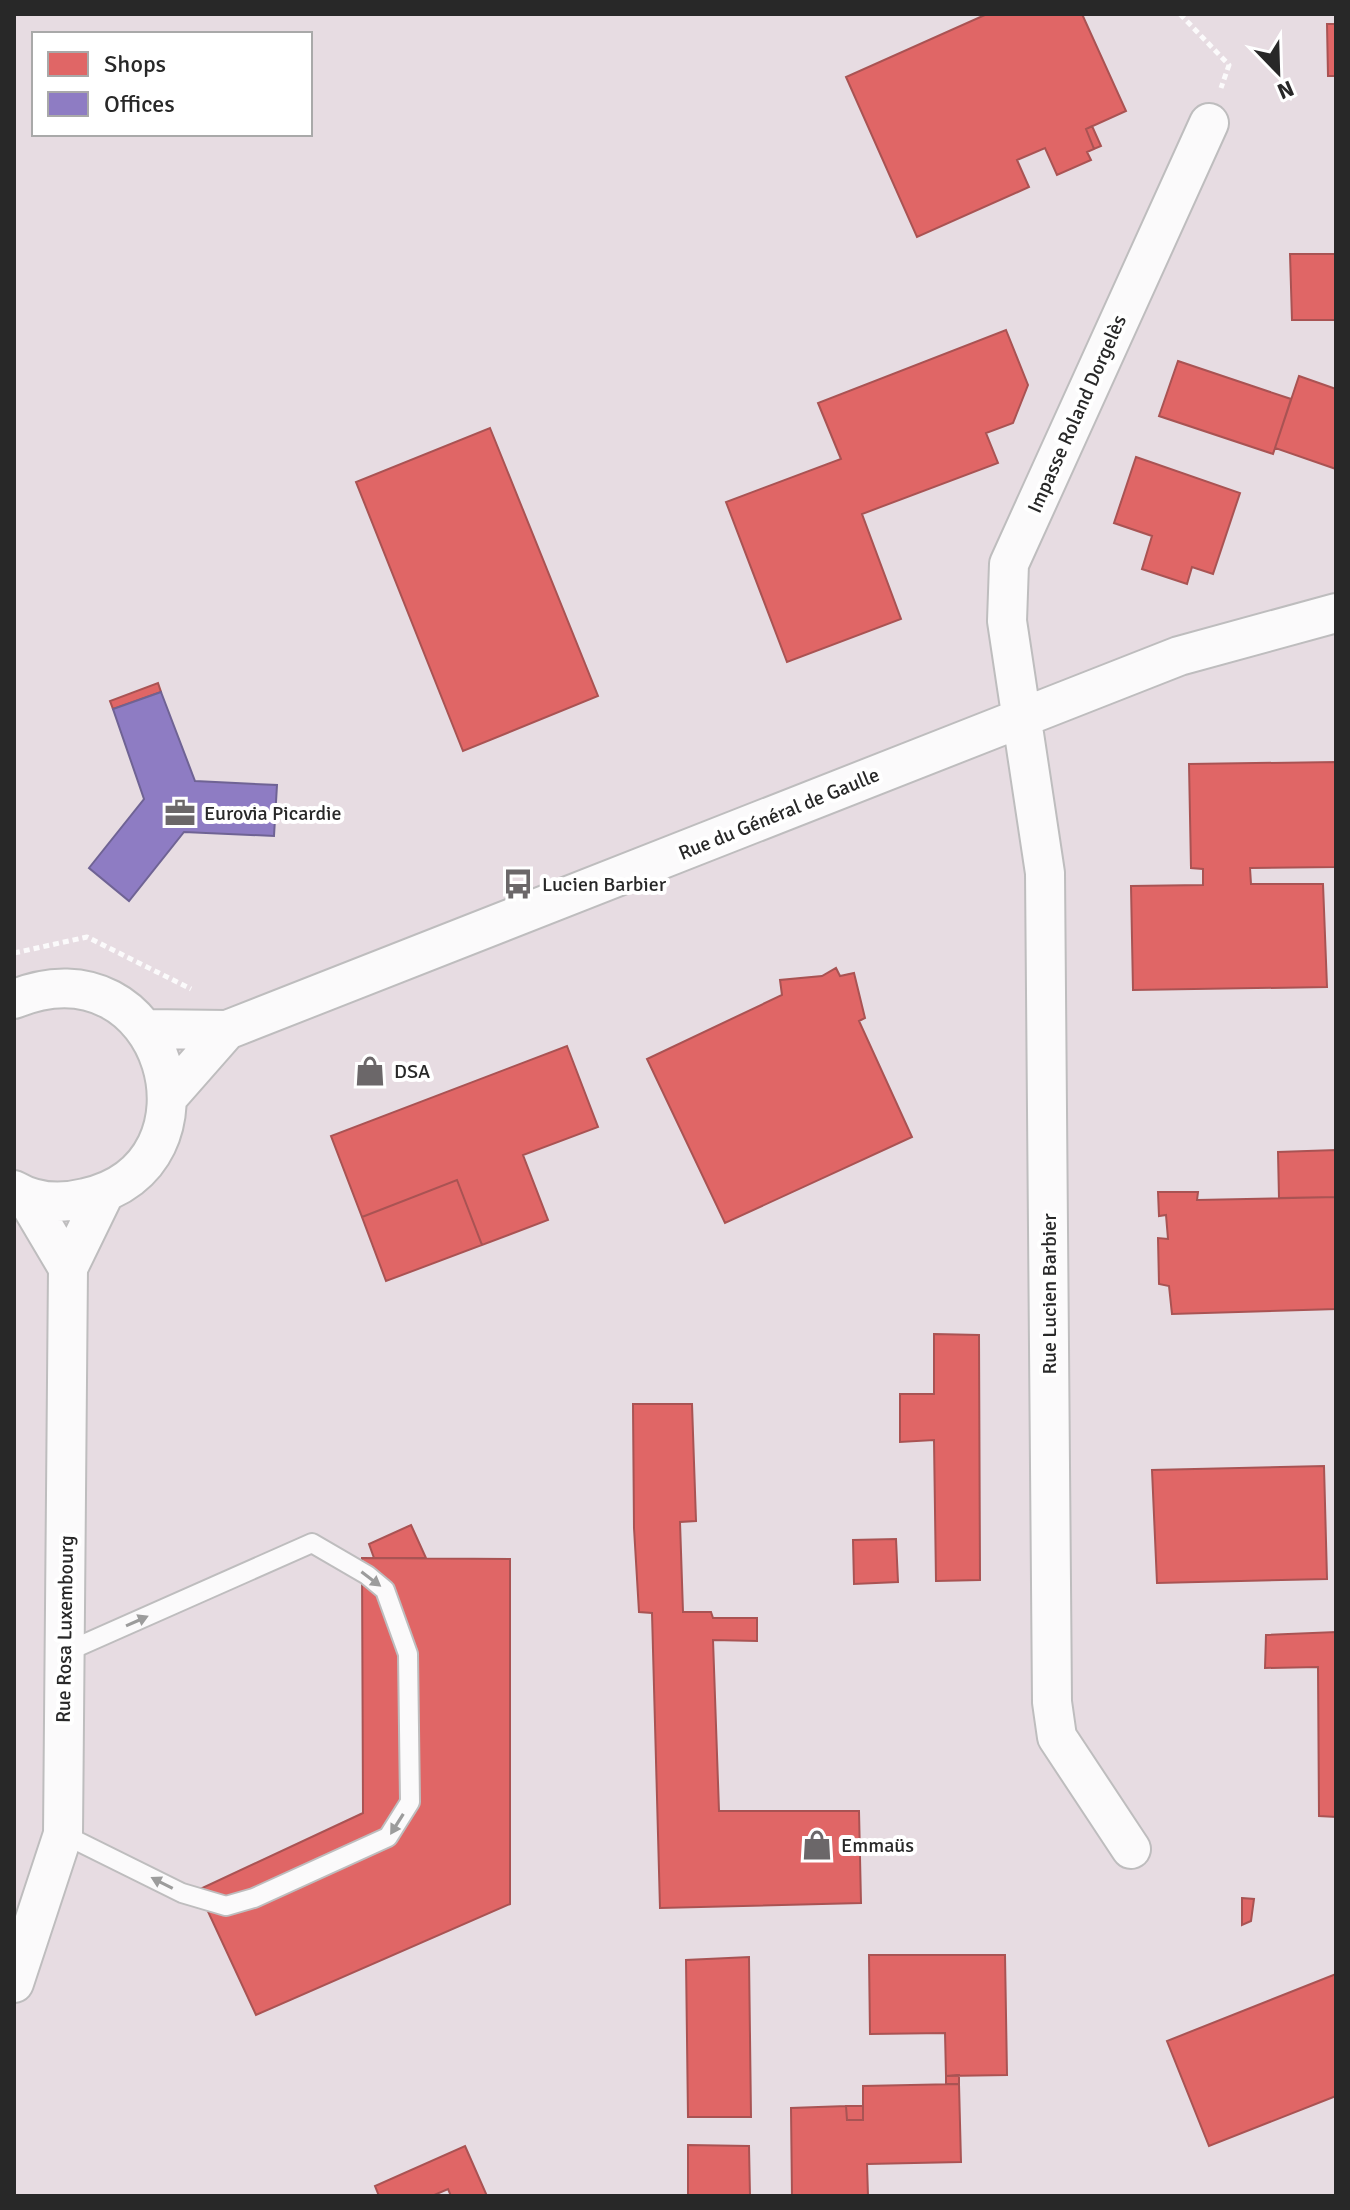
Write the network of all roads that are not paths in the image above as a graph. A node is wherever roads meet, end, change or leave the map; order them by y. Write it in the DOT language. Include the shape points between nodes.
graph roads {
  1 [pos="1209,123"];
  2 [pos="1336,613"];
  3 [pos="1023,718"];
  4 [pos="14,999"];
  5 [pos="147,1029"];
  6 [pos="227,1030"];
  7 [pos="169,1096"];
  8 [pos="20,1194"];
  9 [pos="104,1194"];
  10 [pos="68,1268"];
  11 [pos="66,1652"];
  12 [pos="63,1834"];
  13 [pos="1131,1849"];
  14 [pos="14,1983"];
  1 -- 3 [label="street, Impasse Roland Dorgelès" via="1009,564 1007,621"];
  2 -- 3 [label="street, Rue du Général de Gaulle" via="1179,656"];
  3 -- 6 [label="street, Rue du Général de Gaulle"];
  3 -- 13 [label="street, Rue Lucien Barbier" via="1045,873 1052,1702 1057,1737"];
  4 -- 5 [label="street" via="41,988 79,988 120,1004"];
  5 -- 6 [label="street, Rue du Général de Gaulle"];
  5 -- 7 [label="street" via="163,1059"];
  6 -- 7 [label="street, Rue du Général de Gaulle"];
  7 -- 9 [label="street" via="158,1143 135,1173"];
  8 -- 9 [label="street" via="63,1203"];
  8 -- 10 [label="street"];
  9 -- 10 [label="street, Rue Rosa Luxembourg"];
  10 -- 11 [label="street, Rue Rosa Luxembourg"];
  11 -- 12 [label="street, Rue Rosa Luxembourg"];
  11 -- 12 [label="lane, one-way" via="312,1543 385,1590 408,1654 410,1802 388,1837 226,1906 182,1893"];
  12 -- 14 [label="street, Rue Rosa Luxembourg"];
}
